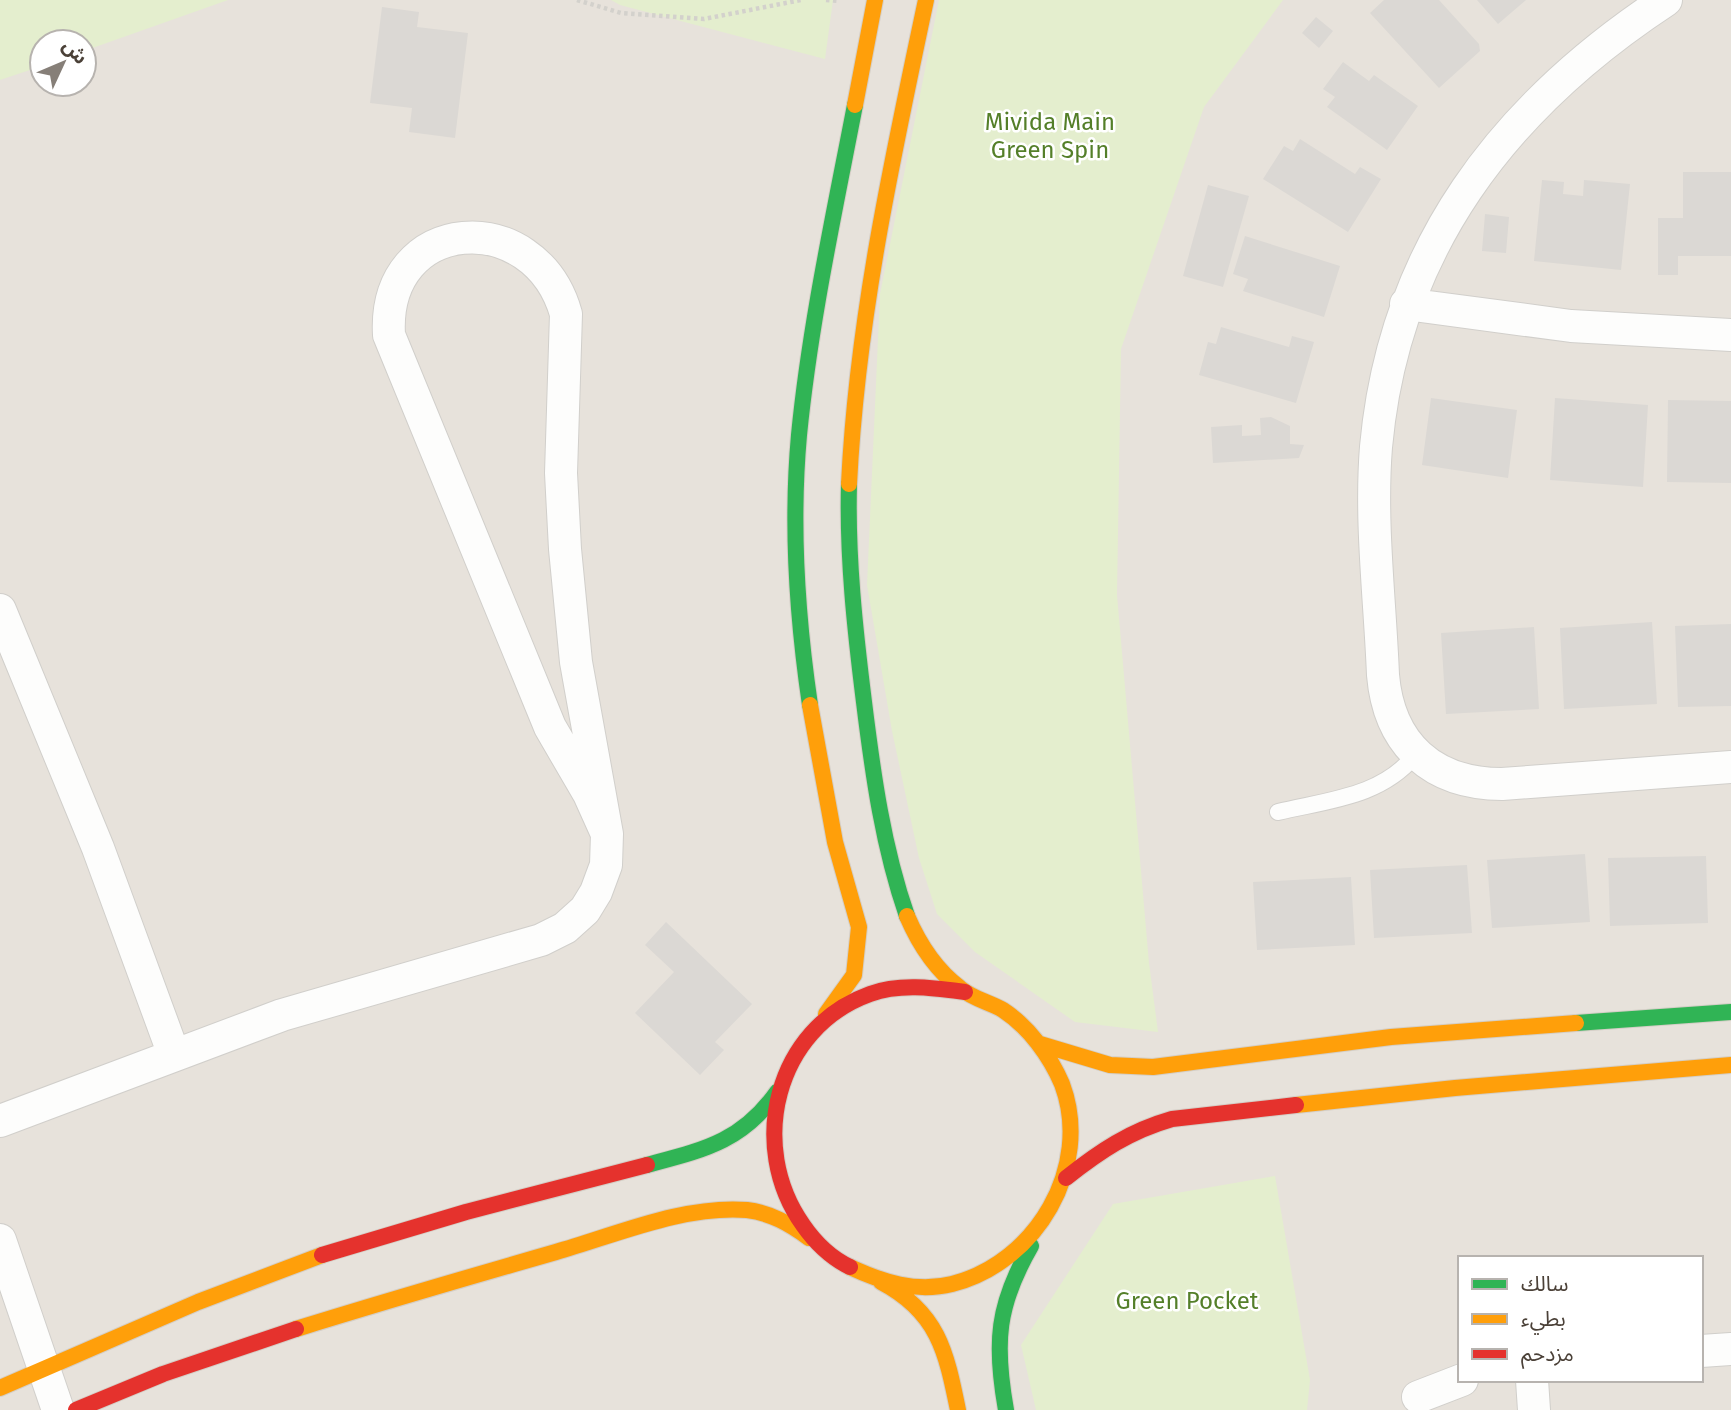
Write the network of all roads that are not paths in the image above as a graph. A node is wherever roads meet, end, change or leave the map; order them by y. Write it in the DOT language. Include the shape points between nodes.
graph roads {
  1 [pos="875,0"];
  2 [pos="926,0"];
  3 [pos="1666,0"];
  4 [pos="1406,304"];
  5 [pos="1731,335"];
  6 [pos="0,610"];
  7 [pos="11,661"];
  8 [pos="1416,754"];
  9 [pos="1731,767"];
  10 [pos="1278,811"];
  11 [pos="607,834"];
  12 [pos="965,992"];
  13 [pos="1731,1012"];
  14 [pos="802,1043"];
  15 [pos="1040,1044"];
  16 [pos="174,1055"];
  17 [pos="1731,1065"];
  18 [pos="777,1092"];
  19 [pos="0,1121"];
  20 [pos="1066,1178"];
  21 [pos="1046,1220"];
  22 [pos="0,1240"];
  23 [pos="836,1261"];
  24 [pos="880,1281"];
  25 [pos="1731,1349"];
  26 [pos="1703,1351"];
  27 [pos="44,1369"];
  28 [pos="1458,1382"];
  29 [pos="1532,1382"];
  30 [pos="0,1388"];
  31 [pos="1418,1397"];
  32 [pos="58,1410"];
  33 [pos="76,1410"];
  34 [pos="958,1410"];
  35 [pos="1006,1410"];
  36 [pos="1534,1410"];
  1 -- 14 [label="street" via="814,318 799,436 795,519 805,677 835,842 859,927 859,952 844,993"];
  2 -- 12 [label="street" via="862,347 849,486 851,569 868,730 894,877 922,945"];
  3 -- 4 [label="street" via="1589,57 1499,147 1446,220"];
  4 -- 5 [label="street" via="1571,326"];
  4 -- 8 [label="street" via="1382,401 1376,500 1384,697 1402,737"];
  6 -- 7 [label="street"];
  7 -- 16 [label="street" via="98,848"];
  8 -- 9 [label="street" via="1456,779 1479,784"];
  8 -- 10 [label="lane" via="1396,776 1370,790"];
  11 -- 11 [label="street" via="576,662 565,549 566,314 549,276 531,257 511,245 467,236 446,240 429,248 401,276 391,296 389,335 550,727"];
  11 -- 16 [label="street" via="606,865 596,892 585,910 553,934 282,1014"];
  12 -- 14 [label="street" via="920,986 875,992 835,1012"];
  12 -- 15 [label="street" via="1005,1012"];
  13 -- 15 [label="street" via="1391,1037 1153,1067 1110,1065"];
  14 -- 18 [label="street"];
  15 -- 20 [label="street" via="1062,1085 1072,1131"];
  16 -- 19 [label="street"];
  17 -- 20 [label="street" via="1455,1088 1172,1119 1116,1139"];
  18 -- 23 [label="street" via="771,1139 779,1186 802,1228"];
  18 -- 27 [label="street" via="754,1122 713,1147 446,1217 318,1256"];
  20 -- 21 [label="street"];
  21 -- 24 [label="street" via="1002,1264 973,1277 943,1285"];
  21 -- 35 [label="street" via="1019,1265 998,1322 996,1357"];
  22 -- 27 [label="street"];
  23 -- 24 [label="street"];
  23 -- 33 [label="street" via="778,1217 725,1210 682,1218 300,1328 162,1374"];
  24 -- 34 [label="street" via="911,1300 938,1332"];
  25 -- 26 [label="street"];
  27 -- 30 [label="street"];
  27 -- 32 [label="street"];
  28 -- 31 [label="street"];
  29 -- 36 [label="street"];
}
